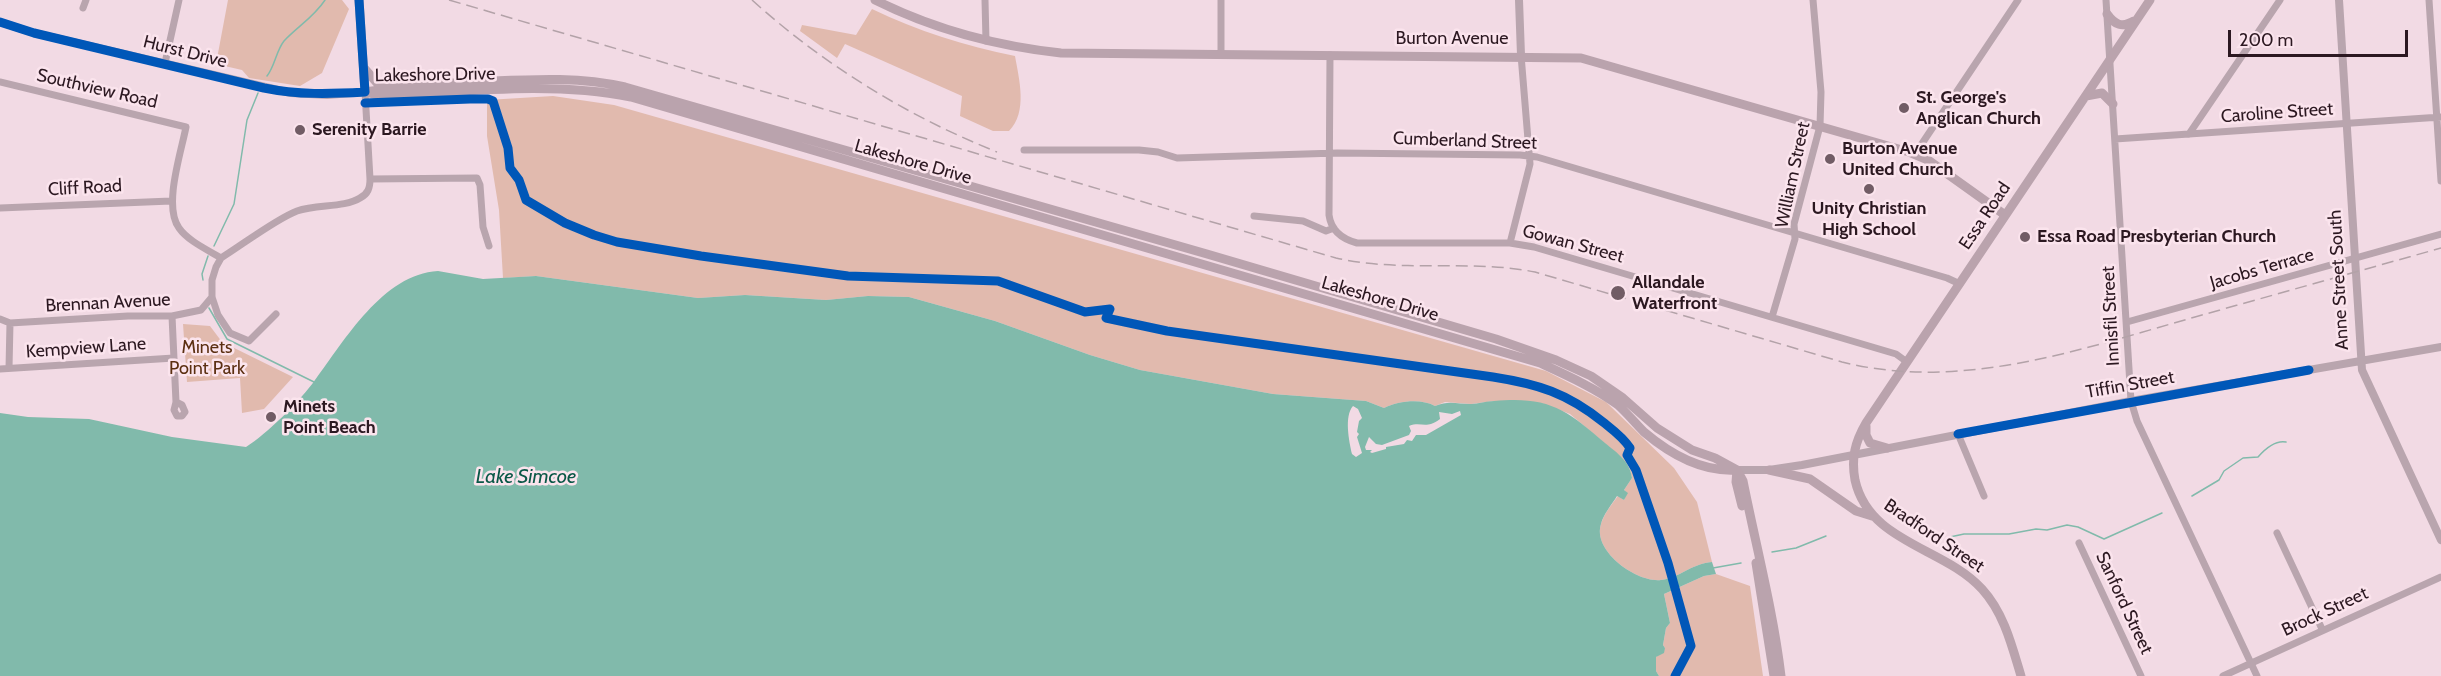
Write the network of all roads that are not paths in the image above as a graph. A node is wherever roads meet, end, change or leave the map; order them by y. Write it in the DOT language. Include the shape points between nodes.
graph roads {
  1 [pos="86,0"];
  2 [pos="179,0"];
  3 [pos="358,0"];
  4 [pos="875,0"];
  5 [pos="985,0"];
  6 [pos="1221,0"];
  7 [pos="1519,0"];
  8 [pos="1813,0"];
  9 [pos="2019,0"];
  10 [pos="2106,0"];
  11 [pos="2150,0"];
  12 [pos="2280,0"];
  13 [pos="2339,0"];
  14 [pos="2429,0"];
  15 [pos="890,4"];
  16 [pos="83,9"];
  17 [pos="2107,14"];
  18 [pos="2137,20"];
  19 [pos="0,22"];
  20 [pos="986,41"];
  21 [pos="1221,54"];
  22 [pos="1330,55"];
  23 [pos="1521,56"];
  24 [pos="2110,61"];
  25 [pos="165,63"];
  26 [pos="364,68"];
  27 [pos="0,82"];
  28 [pos="396,86"];
  29 [pos="365,92"];
  30 [pos="2086,96"];
  31 [pos="2113,104"];
  32 [pos="2439,117"];
  33 [pos="2346,124"];
  34 [pos="1820,126"];
  35 [pos="2189,134"];
  36 [pos="2115,139"];
  37 [pos="1024,150"];
  38 [pos="1330,154"];
  39 [pos="1915,154"];
  40 [pos="1529,156"];
  41 [pos="370,179"];
  42 [pos="2441,182"];
  43 [pos="171,201"];
  44 [pos="0,207"];
  45 [pos="2006,215"];
  46 [pos="1254,216"];
  47 [pos="1334,228"];
  48 [pos="1794,232"];
  49 [pos="2441,234"];
  50 [pos="1510,243"];
  51 [pos="489,246"];
  52 [pos="221,258"];
  53 [pos="2356,259"];
  54 [pos="1960,284"];
  55 [pos="212,297"];
  56 [pos="276,314"];
  57 [pos="172,316"];
  58 [pos="1772,317"];
  59 [pos="0,319"];
  60 [pos="2127,321"];
  61 [pos="10,323"];
  62 [pos="2441,347"];
  63 [pos="174,358"];
  64 [pos="2361,361"];
  65 [pos="1906,362"];
  66 [pos="9,368"];
  67 [pos="0,369"];
  68 [pos="2131,401"];
  69 [pos="176,402"];
  70 [pos="1866,423"];
  71 [pos="1958,434"];
  72 [pos="1887,448"];
  73 [pos="1853,454"];
  74 [pos="1737,470"];
  75 [pos="1769,470"];
  76 [pos="1984,496"];
  77 [pos="1872,516"];
  78 [pos="2277,533"];
  79 [pos="2441,540"];
  80 [pos="2079,543"];
  81 [pos="1757,552"];
  82 [pos="1759,565"];
  83 [pos="2441,577"];
  84 [pos="2322,629"];
  85 [pos="2252,663"];
  86 [pos="1774,676"];
  87 [pos="1781,676"];
  88 [pos="2021,676"];
  89 [pos="2141,676"];
  90 [pos="2223,676"];
  91 [pos="2257,676"];
  1 -- 16 [label="street"];
  2 -- 25 [label="street"];
  3 -- 26 [label="main road"];
  4 -- 15 [label="main road, Burton Avenue"];
  5 -- 20 [label="street"];
  6 -- 21 [label="street"];
  7 -- 23 [label="street"];
  8 -- 34 [label="street, William Street"];
  9 -- 39 [label="street"];
  10 -- 17 [label="street, Innisfil Street"];
  11 -- 18 [label="main road, Essa Road"];
  12 -- 35 [label="street"];
  13 -- 33 [label="street, Anne Street South"];
  14 -- 32 [label="street"];
  15 -- 20 [label="main road, Burton Avenue" via="931,24"];
  17 -- 18 [label="main road" via="2120,25"];
  17 -- 24 [label="street, Innisfil Street"];
  18 -- 24 [label="main road, Essa Road"];
  19 -- 25 [label="street, Hurst Drive"];
  20 -- 21 [label="main road, Burton Avenue" via="1061,53"];
  21 -- 22 [label="main road, Burton Avenue"];
  22 -- 23 [label="main road, Burton Avenue"];
  22 -- 38 [label="street"];
  23 -- 34 [label="main road, Burton Avenue" via="1581,58"];
  23 -- 40 [label="street"];
  24 -- 30 [label="main road, Essa Road"];
  24 -- 31 [label="street, Innisfil Street"];
  25 -- 29 [label="street, Hurst Drive" via="291,93"];
  26 -- 28 [label="main road" via="378,84"];
  26 -- 29 [label="main road"];
  27 -- 43 [label="street, Southview Road" via="186,127"];
  28 -- 29 [label="main road, Lakeshore Drive"];
  28 -- 74 [label="main road, Lakeshore Drive" via="547,79 595,81 836,146 1557,360 1591,376 1692,450"];
  29 -- 41 [label="street"];
  29 -- 74 [label="main road, Lakeshore Drive" via="383,96 548,88 631,97 1540,363 1617,405 1645,432 1687,461 1720,471"];
  30 -- 31 [label="main road" via="2102,93"];
  30 -- 45 [label="main road, Essa Road"];
  31 -- 36 [label="street, Innisfil Street"];
  32 -- 33 [label="street, Caroline Street"];
  32 -- 42 [label="street"];
  33 -- 35 [label="street, Caroline Street"];
  33 -- 53 [label="street, Anne Street South"];
  34 -- 39 [label="main road, Burton Avenue"];
  34 -- 48 [label="street, William Street"];
  35 -- 36 [label="street, Caroline Street"];
  36 -- 60 [label="street, Innisfil Street"];
  37 -- 38 [label="street, Cumberland Street" via="1139,150 1177,158"];
  38 -- 40 [label="street, Cumberland Street"];
  38 -- 47 [label="street" via="1329,215"];
  39 -- 45 [label="main road, Burton Avenue"];
  40 -- 48 [label="street, Cumberland Street"];
  40 -- 50 [label="street" via="1528,175"];
  41 -- 51 [label="street" via="477,178"];
  41 -- 52 [label="street" via="370,188 362,197 350,203 316,205 294,212"];
  43 -- 44 [label="street, Cliff Road"];
  43 -- 52 [label="street" via="179,229"];
  45 -- 54 [label="main road, Essa Road"];
  46 -- 47 [label="street, Gowan Street" via="1303,221 1326,231"];
  47 -- 50 [label="street, Gowan Street" via="1357,243"];
  48 -- 54 [label="street, Cumberland Street"];
  48 -- 58 [label="street, William Street"];
  49 -- 53 [label="street, Jacobs Terrace"];
  50 -- 58 [label="street, Gowan Street"];
  52 -- 55 [label="street" via="212,280"];
  53 -- 60 [label="street, Jacobs Terrace"];
  53 -- 64 [label="street, Anne Street South"];
  54 -- 65 [label="main road, Essa Road"];
  55 -- 56 [label="street" via="230,333 249,341"];
  55 -- 57 [label="street, Brennan Avenue" via="201,310"];
  57 -- 61 [label="street, Brennan Avenue"];
  57 -- 63 [label="street"];
  58 -- 65 [label="street, Gowan Street" via="1896,354"];
  59 -- 61 [label="street, Brennan Avenue"];
  60 -- 68 [label="street, Innisfil Street"];
  61 -- 66 [label="street"];
  62 -- 64 [label="street, Tiffin Street"];
  63 -- 66 [label="street, Kempview Lane"];
  63 -- 69 [label="street"];
  64 -- 68 [label="street, Tiffin Street"];
  64 -- 79 [label="street, Anne Street South" via="2369,388"];
  65 -- 70 [label="main road, Essa Road"];
  66 -- 67 [label="street, Kempview Lane"];
  68 -- 71 [label="street, Tiffin Street"];
  68 -- 85 [label="street, Innisfil Street"];
  70 -- 72 [label="main road" via="1867,440"];
  70 -- 73 [label="main road, Essa Road"];
  71 -- 72 [label="street, Tiffin Street"];
  71 -- 76 [label="street"];
  72 -- 73 [label="street, Tiffin Street"];
  73 -- 75 [label="street, Tiffin Street"];
  73 -- 77 [label="main road, Bradford Street" via="1857,485"];
  74 -- 75 [label="street, Tiffin Street"];
  74 -- 81 [label="main road" via="1743,481"];
  74 -- 81 [label="main road" via="1740,500"];
  75 -- 77 [label="main road" via="1810,478 1856,511"];
  77 -- 88 [label="main road, Bradford Street" via="1981,588 2003,624"];
  78 -- 84 [label="street"];
  80 -- 89 [label="street, Sanford Street"];
  81 -- 82 [label="main road"];
  82 -- 86 [label="main road"];
  82 -- 87 [label="main road" via="1772,609"];
  83 -- 84 [label="street, Brock Street"];
  84 -- 85 [label="street, Brock Street"];
  85 -- 90 [label="street, Brock Street"];
  85 -- 91 [label="street, Innisfil Street"];
}
